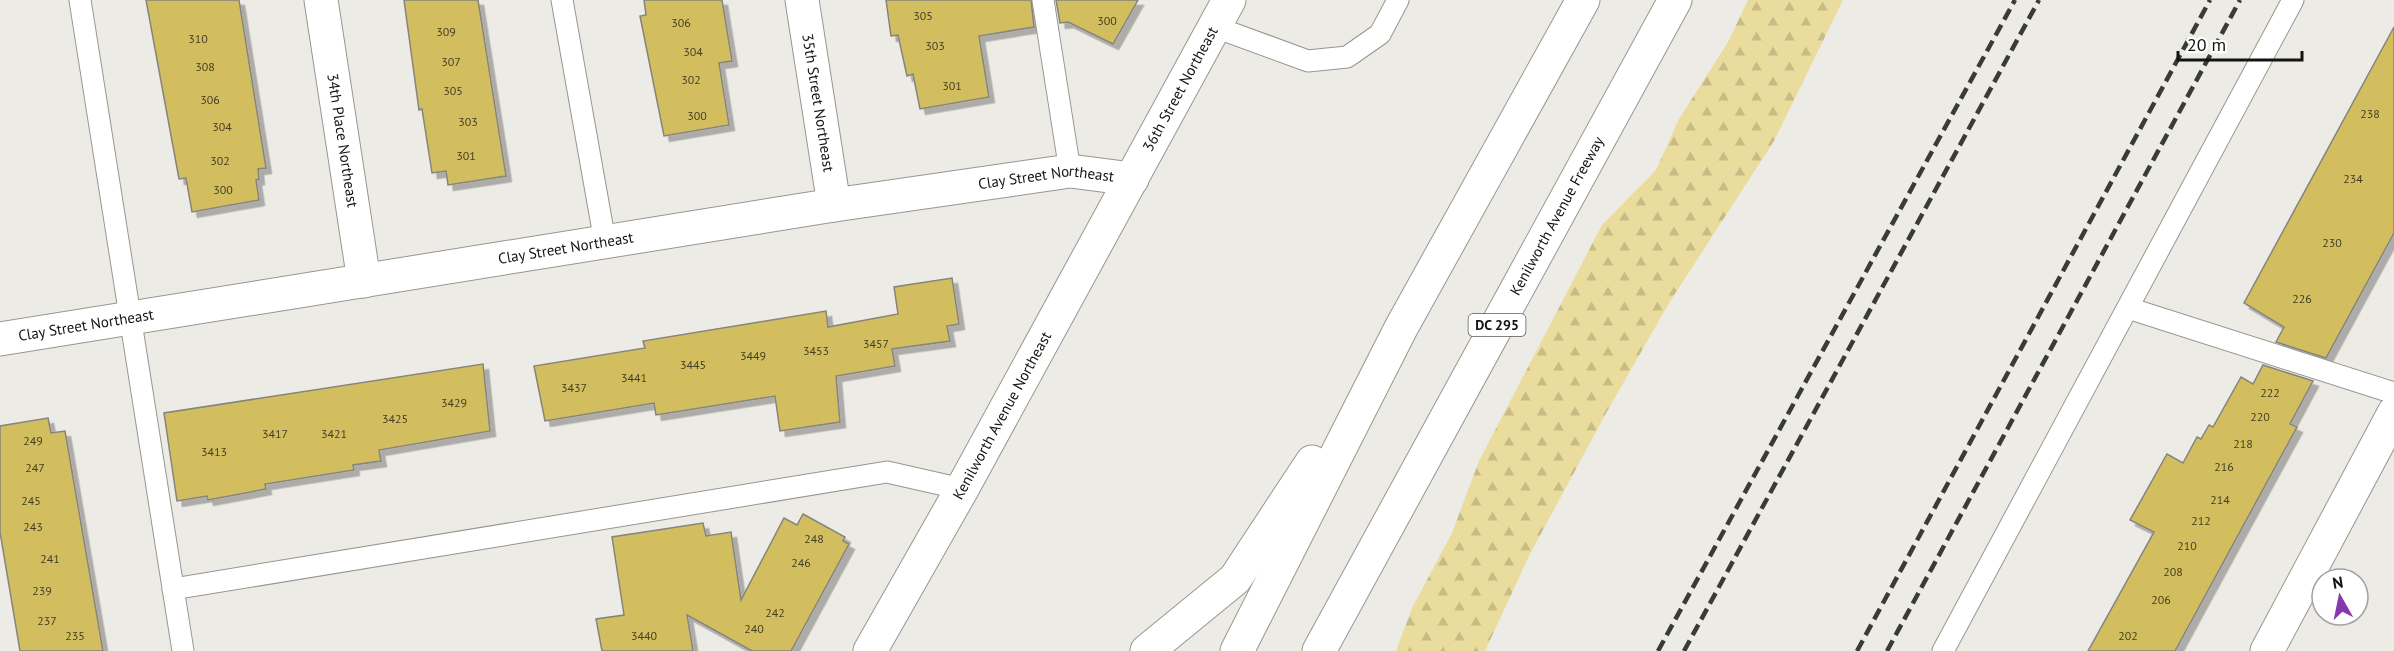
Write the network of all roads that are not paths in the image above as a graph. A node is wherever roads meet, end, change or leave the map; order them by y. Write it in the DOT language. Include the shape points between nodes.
graph roads {
  1 [pos="80,0"];
  2 [pos="321,0"];
  3 [pos="562,0"];
  4 [pos="802,0"];
  5 [pos="1043,0"];
  6 [pos="1398,0"];
  7 [pos="1583,0"];
  8 [pos="1675,0"];
  9 [pos="2293,0"];
  10 [pos="1222,13"];
  11 [pos="1070,171"];
  12 [pos="1132,179"];
  13 [pos="834,205"];
  14 [pos="605,242"];
  15 [pos="364,281"];
  16 [pos="2128,308"];
  17 [pos="130,318"];
  18 [pos="1401,328"];
  19 [pos="0,339"];
  20 [pos="2394,393"];
  21 [pos="2394,413"];
  22 [pos="962,489"];
  23 [pos="173,589"];
  24 [pos="183,651"];
  25 [pos="870,651"];
  26 [pos="1147,651"];
  27 [pos="1237,651"];
  28 [pos="1319,651"];
  29 [pos="1943,651"];
  30 [pos="2266,651"];
  1 -- 17 [label="lane"];
  2 -- 15 [label="main road, 34th Place Northeast"];
  3 -- 14 [label="lane"];
  4 -- 13 [label="main road, 35th Street Northeast"];
  5 -- 11 [label="lane"];
  6 -- 10 [label="lane" via="1380,34 1347,57 1308,61"];
  7 -- 18 [label="main road"];
  8 -- 28 [label="main road, Kenilworth Avenue Freeway / DC 295"];
  9 -- 16 [label="lane"];
  10 -- 12 [label="main road, 36th Street Northeast"];
  11 -- 12 [label="main road, Clay Street Northeast"];
  11 -- 13 [label="main road, Clay Street Northeast"];
  12 -- 22 [label="main road, Kenilworth Avenue Northeast"];
  13 -- 14 [label="main road, Clay Street Northeast"];
  14 -- 15 [label="main road, Clay Street Northeast"];
  15 -- 17 [label="main road, Clay Street Northeast"];
  16 -- 20 [label="lane"];
  16 -- 29 [label="lane"];
  17 -- 19 [label="main road, Clay Street Northeast"];
  17 -- 23 [label="lane"];
  18 -- 26 [label="main road" via="1235,579"];
  18 -- 27 [label="main road"];
  21 -- 30 [label="main road"];
  22 -- 23 [label="lane" via="887,472"];
  22 -- 25 [label="main road, Kenilworth Avenue Northeast"];
  23 -- 24 [label="lane"];
}
